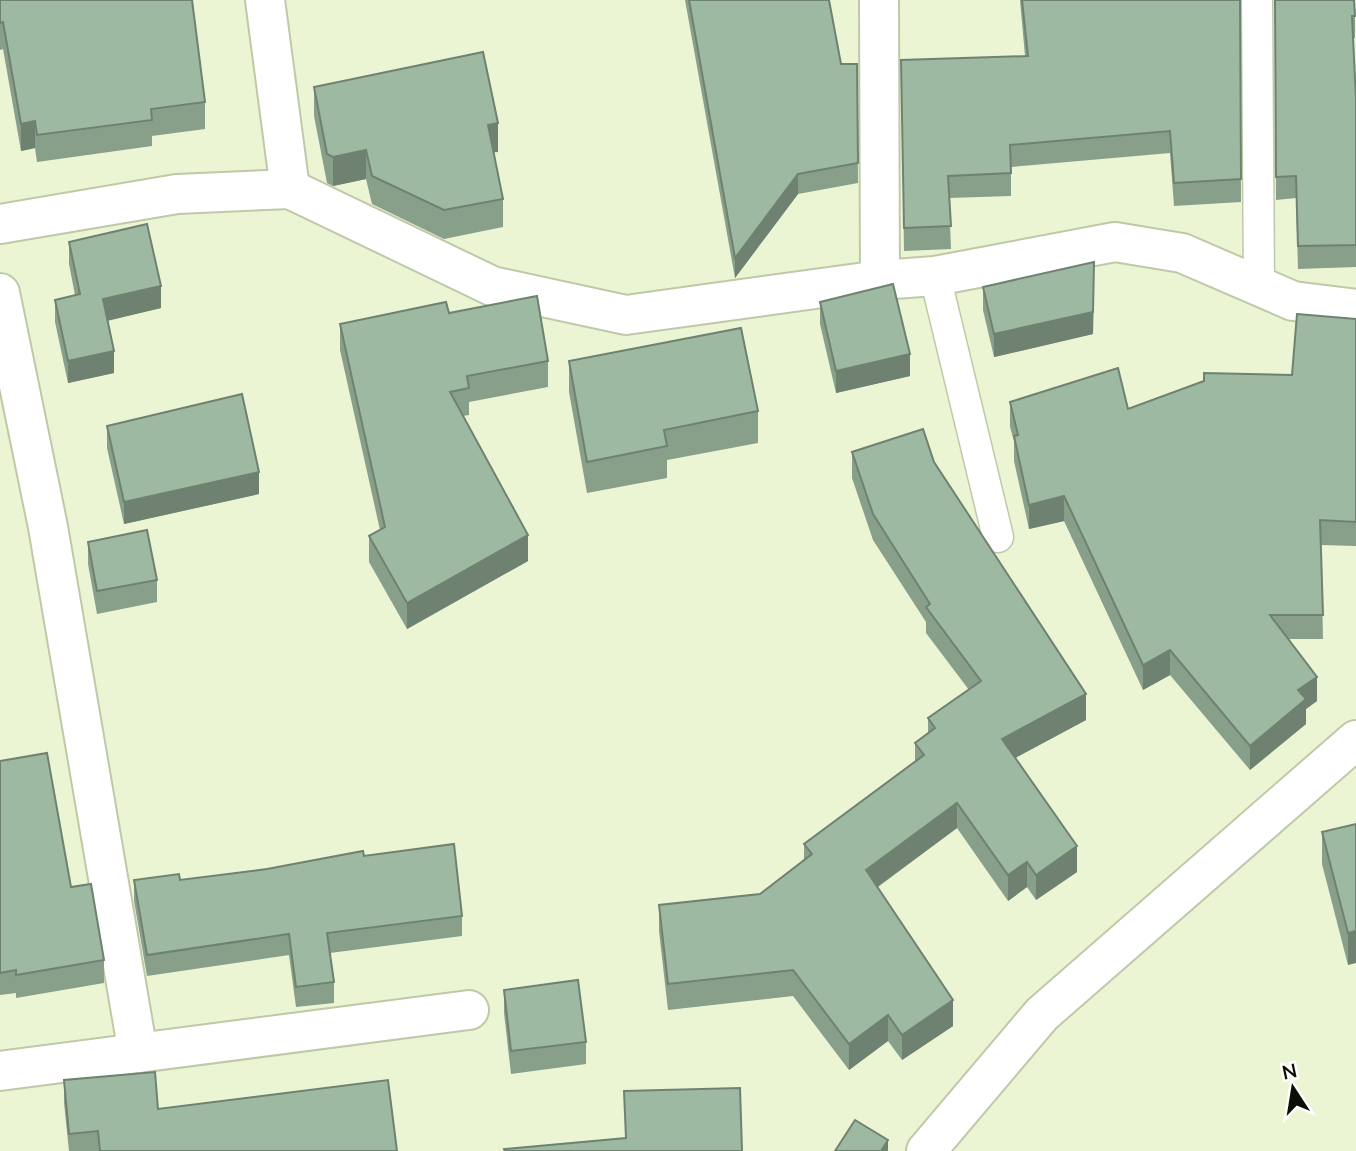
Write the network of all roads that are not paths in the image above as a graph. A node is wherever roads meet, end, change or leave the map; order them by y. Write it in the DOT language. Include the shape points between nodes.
graph roads {
  1 [pos="265,0"];
  2 [pos="879,0"];
  3 [pos="1257,0"];
  4 [pos="290,190"];
  5 [pos="0,224"];
  6 [pos="935,276"];
  7 [pos="880,280"];
  8 [pos="1259,287"];
  9 [pos="0,293"];
  10 [pos="1356,309"];
  11 [pos="998,537"];
  12 [pos="1356,740"];
  13 [pos="468,1010"];
  14 [pos="138,1053"];
  15 [pos="0,1071"];
  16 [pos="926,1151"];
  1 -- 4 [label="street"];
  2 -- 7 [label="street"];
  3 -- 8 [label="lane"];
  4 -- 5 [label="street" via="177,194"];
  4 -- 7 [label="street" via="492,286 626,315"];
  6 -- 7 [label="street"];
  6 -- 8 [label="street" via="1115,242 1182,253"];
  6 -- 11 [label="lane"];
  8 -- 10 [label="street" via="1293,300"];
  9 -- 14 [label="street" via="50,540"];
  12 -- 16 [label="street" via="1042,1014"];
  13 -- 14 [label="street"];
  14 -- 15 [label="street"];
}
